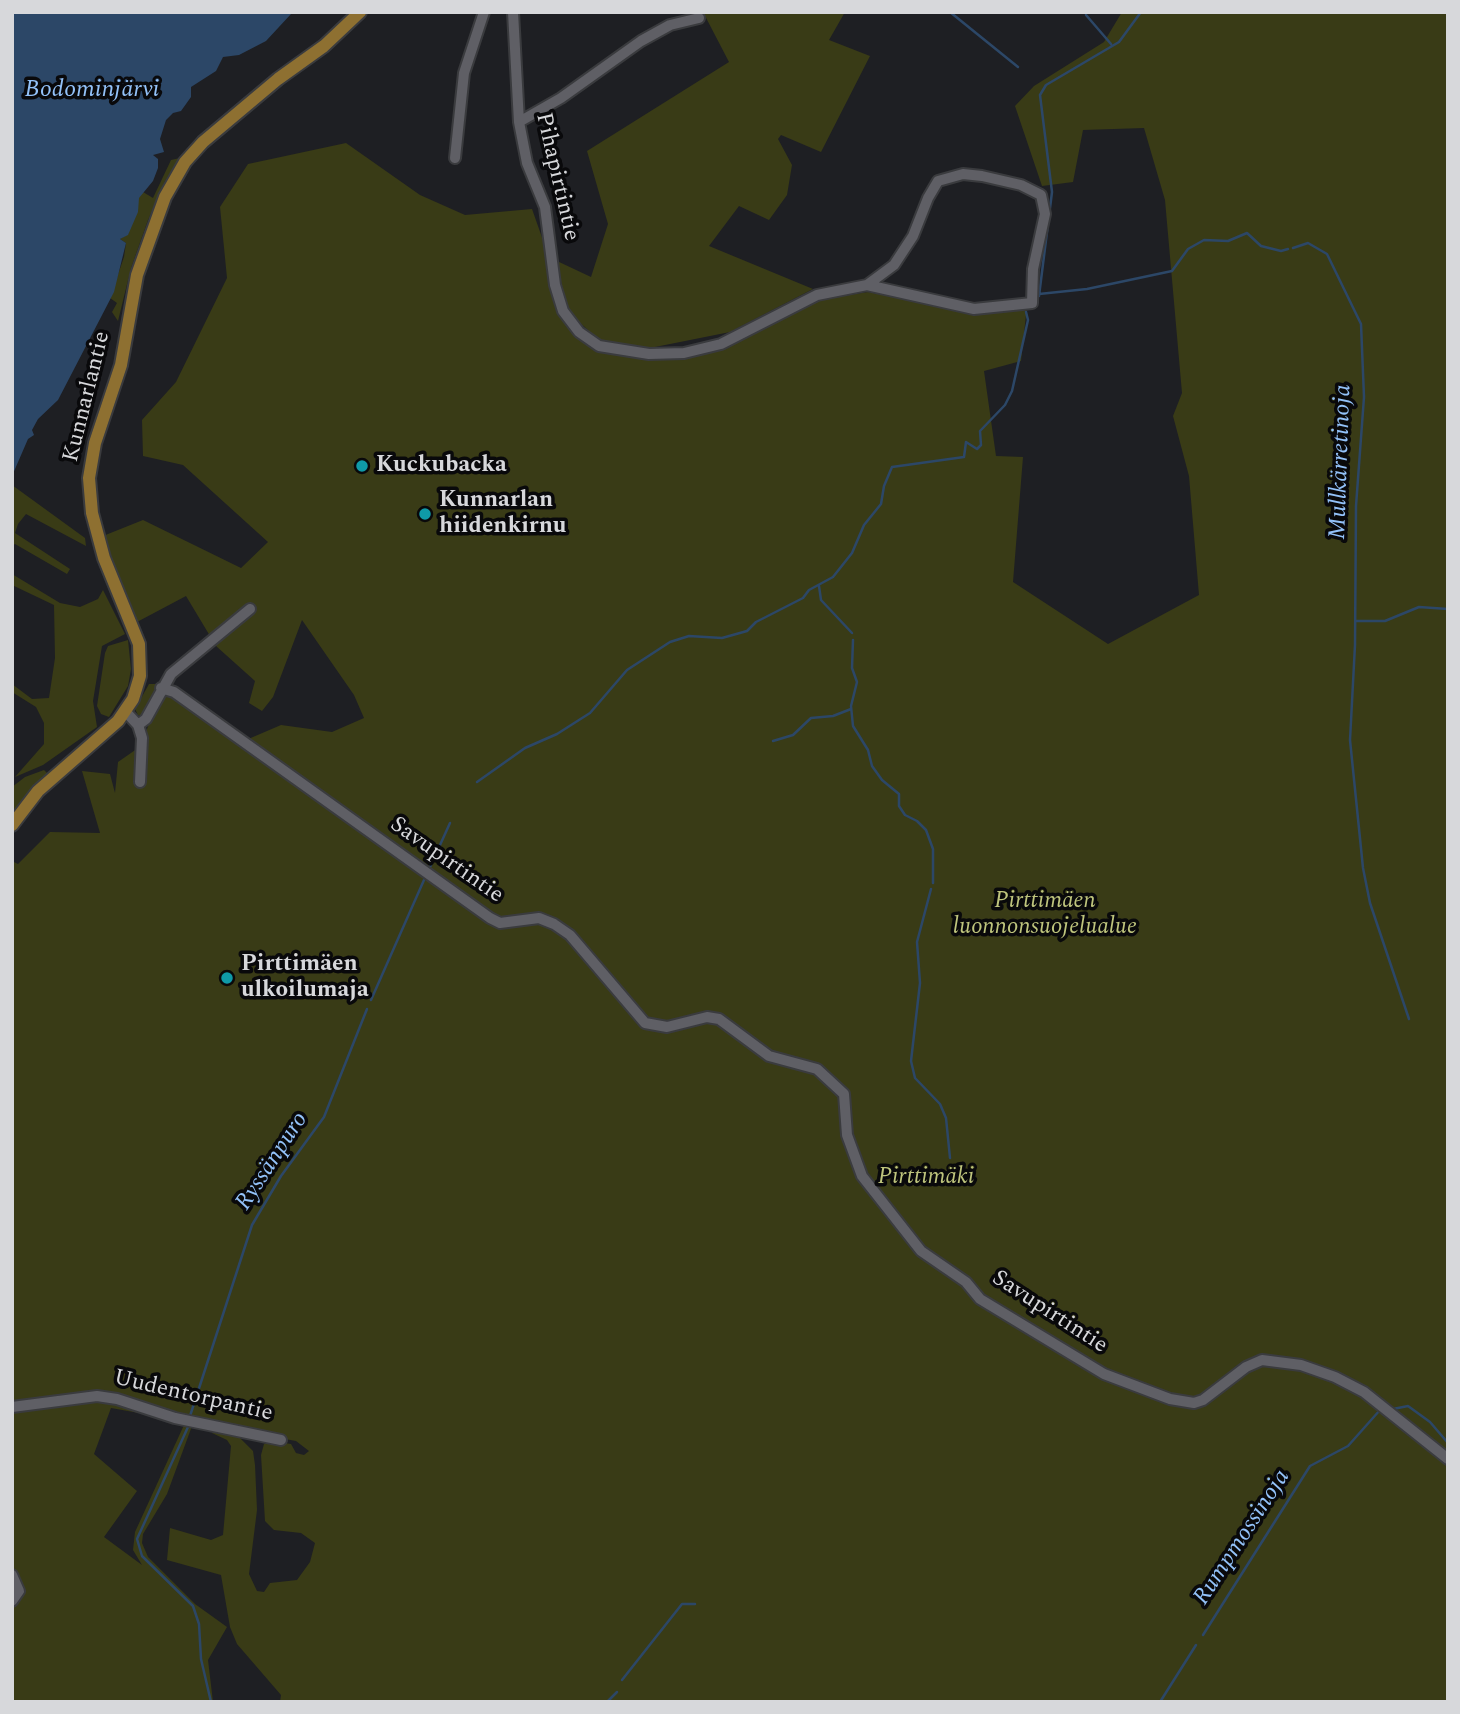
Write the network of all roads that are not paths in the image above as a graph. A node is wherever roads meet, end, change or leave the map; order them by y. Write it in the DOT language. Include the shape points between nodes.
graph roads {
  1 [pos="360,12"];
  2 [pos="484,12"];
  3 [pos="513,12"];
  4 [pos="699,18"];
  5 [pos="519,122"];
  6 [pos="455,158"];
  7 [pos="866,285"];
  8 [pos="250,609"];
  9 [pos="161,688"];
  10 [pos="125,711"];
  11 [pos="138,725"];
  12 [pos="140,782"];
  13 [pos="12,825"];
  14 [pos="12,1407"];
  15 [pos="281,1440"];
  16 [pos="1447,1458"];
  17 [pos="12,1575"];
  18 [pos="12,1601"];
  1 -- 10 [label="main road, Kunnarlantie" via="203,142 173,182 145,247 121,365 95,443 89,478 92,513 104,558 139,644 139,677"];
  2 -- 6 [label="street" via="464,74"];
  3 -- 5 [label="street, Pihapirtintie"];
  4 -- 5 [label="street" via="670,25 641,41"];
  5 -- 7 [label="street, Pihapirtintie" via="527,163 545,207 563,312 579,332 599,346 649,354 684,353 721,344 817,295"];
  7 -- 7 [label="street, Pihapirtintie" via="974,309 1032,303 1033,269 1045,214 1041,195 982,176 963,174 938,181 894,265"];
  8 -- 9 [label="street" via="170,674"];
  9 -- 11 [label="street" via="146,719"];
  9 -- 16 [label="street, Savupirtintie" via="173,692 490,918 500,923 539,918 570,935 645,1023 667,1027 707,1017 719,1019 769,1056 817,1069 844,1094 847,1135 862,1177 921,1251 966,1282 980,1299 1104,1374 1170,1399 1194,1403 1262,1360 1318,1370 1364,1392"];
  10 -- 11 [label="street"];
  10 -- 13 [label="main road, Kunnarlantie" via="38,790"];
  11 -- 12 [label="street" via="142,738"];
  14 -- 15 [label="street, Uudentorpantie" via="97,1396"];
  17 -- 18 [label="street" via="19,1591"];
}
